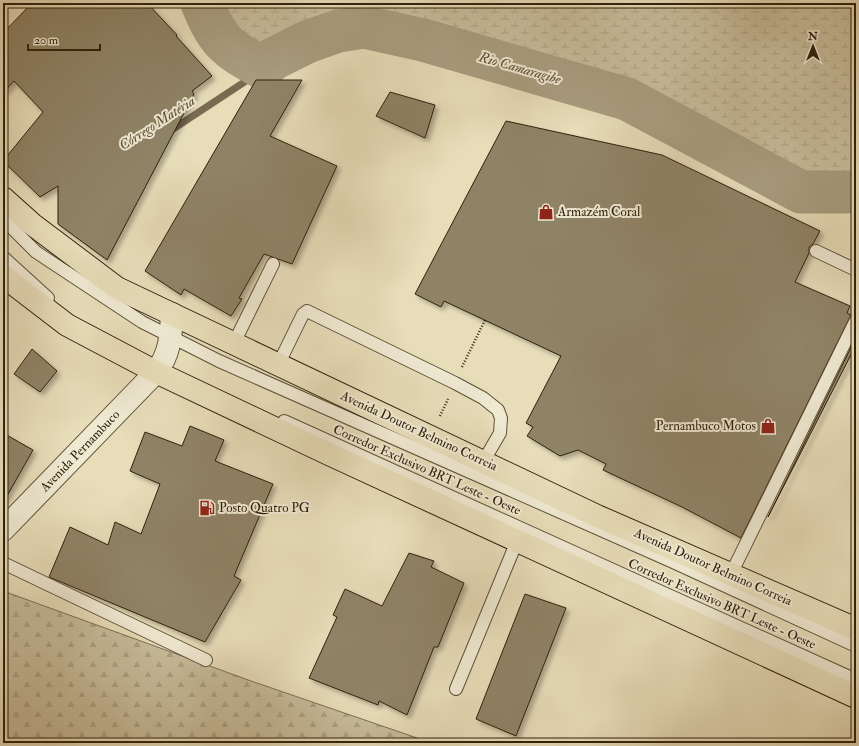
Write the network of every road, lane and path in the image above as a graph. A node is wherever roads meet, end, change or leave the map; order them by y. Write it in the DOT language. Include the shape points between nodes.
graph roads {
  1 [pos="3,198"];
  2 [pos="3,219"];
  3 [pos="816,251"];
  4 [pos="3,257"];
  5 [pos="273,264"];
  6 [pos="856,270"];
  7 [pos="3,276"];
  8 [pos="172,314"];
  9 [pos="856,320"];
  10 [pos="171,338"];
  11 [pos="234,343"];
  12 [pos="278,365"];
  13 [pos="159,369"];
  14 [pos="483,462"];
  15 [pos="3,530"];
  16 [pos="517,541"];
  17 [pos="3,563"];
  18 [pos="731,574"];
  19 [pos="856,629"];
  20 [pos="856,646"];
  21 [pos="206,660"];
  22 [pos="856,680"];
  23 [pos="456,689"];
  24 [pos="856,697"];
  1 -- 8 [label="main road, Avenida Doutor Belmino Correia" via="32,224 117,288"];
  2 -- 10 [label="lane, Corredor Exclusivo BRT Leste - Oeste" via="36,252 142,322"];
  3 -- 6 [label="lane"];
  4 -- 13 [label="lane, Corredor Exclusivo BRT Leste - Oeste" via="59,308"];
  5 -- 11 [label="lane"];
  7 -- 13 [label="main road" via="67,325"];
  8 -- 10 [label="street"];
  8 -- 11 [label="main road, Avenida Doutor Belmino Correia"];
  9 -- 18 [label="lane"];
  10 -- 13 [label="street" via="170,348"];
  10 -- 20 [label="lane, Corredor Exclusivo BRT Leste - Oeste"];
  11 -- 12 [label="main road, Avenida Doutor Belmino Correia"];
  12 -- 14 [label="main road, Avenida Doutor Belmino Correia"];
  12 -- 14 [label="lane" via="302,314 307,311 455,383 498,410 502,418 500,433"];
  13 -- 15 [label="street, Avenida Pernambuco"];
  13 -- 16 [label="main road"];
  13 -- 22 [label="lane, Corredor Exclusivo BRT Leste - Oeste"];
  14 -- 18 [label="main road, Avenida Doutor Belmino Correia" via="597,516"];
  16 -- 23 [label="lane"];
  16 -- 24 [label="main road"];
  17 -- 21 [label="lane"];
  18 -- 19 [label="main road, Avenida Doutor Belmino Correia"];
}
